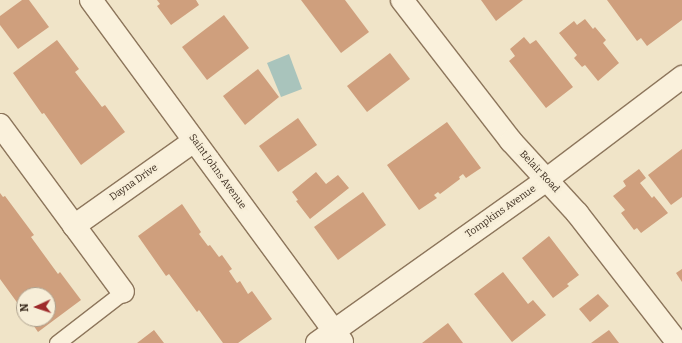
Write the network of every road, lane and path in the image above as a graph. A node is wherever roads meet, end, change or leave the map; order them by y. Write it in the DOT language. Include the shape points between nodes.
graph roads {
  1 [pos="91,0"];
  2 [pos="402,0"];
  3 [pos="682,77"];
  4 [pos="0,125"];
  5 [pos="194,141"];
  6 [pos="546,180"];
  7 [pos="74,226"];
  8 [pos="123,292"];
  9 [pos="332,339"];
  10 [pos="57,343"];
  11 [pos="678,343"];
  1 -- 5 [label="street, Saint Johns Avenue"];
  2 -- 6 [label="street, Belair Road" via="511,141"];
  3 -- 6 [label="street, Tompkins Avenue"];
  4 -- 7 [label="street"];
  5 -- 7 [label="street, Dayna Drive"];
  5 -- 9 [label="street, Saint Johns Avenue"];
  6 -- 9 [label="street, Tompkins Avenue"];
  6 -- 11 [label="street, Belair Road" via="577,213"];
  7 -- 8 [label="street"];
  8 -- 10 [label="lane"];
}
